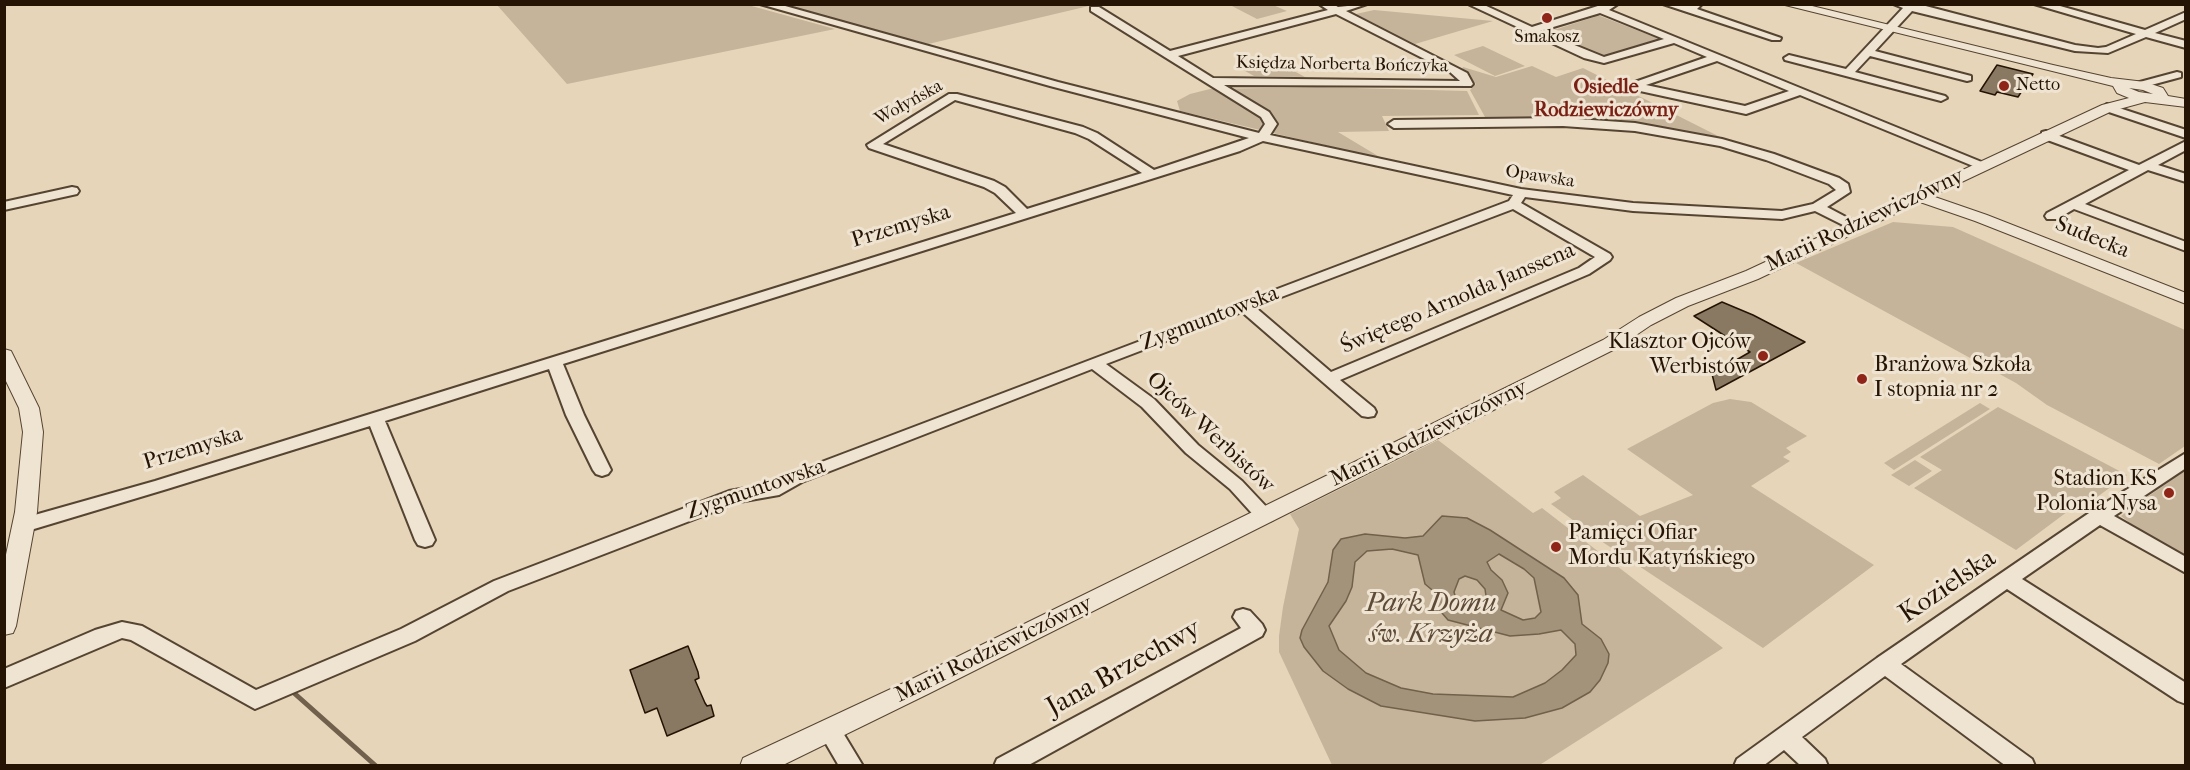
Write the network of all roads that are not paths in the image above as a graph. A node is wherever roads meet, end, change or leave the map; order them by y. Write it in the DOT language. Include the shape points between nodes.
graph roads {
  1 [pos="765,4"];
  2 [pos="1112,4"];
  3 [pos="1324,4"];
  4 [pos="1362,4"];
  5 [pos="1473,4"];
  6 [pos="1613,4"];
  7 [pos="1668,4"];
  8 [pos="1787,4"];
  9 [pos="1898,4"];
  10 [pos="2040,5"];
  11 [pos="1911,6"];
  12 [pos="1693,7"];
  13 [pos="1600,10"];
  14 [pos="1338,11"];
  15 [pos="2186,15"];
  16 [pos="1889,29"];
  17 [pos="1530,30"];
  18 [pos="2144,33"];
  19 [pos="1776,38"];
  20 [pos="1673,40"];
  21 [pos="2186,45"];
  22 [pos="1867,52"];
  23 [pos="1169,55"];
  24 [pos="1717,57"];
  25 [pos="1789,58"];
  26 [pos="1848,73"];
  27 [pos="2181,73"];
  28 [pos="1967,78"];
  29 [pos="1212,81"];
  30 [pos="2123,89"];
  31 [pos="1799,91"];
  32 [pos="2141,91"];
  33 [pos="2159,94"];
  34 [pos="1941,98"];
  35 [pos="2186,102"];
  36 [pos="2107,108"];
  37 [pos="1394,124"];
  38 [pos="2186,134"];
  39 [pos="2046,135"];
  40 [pos="1262,137"];
  41 [pos="2186,145"];
  42 [pos="1983,165"];
  43 [pos="2144,168"];
  44 [pos="1152,174"];
  45 [pos="2186,178"];
  46 [pos="1943,184"];
  47 [pos="72,190"];
  48 [pos="1920,195"];
  49 [pos="1517,198"];
  50 [pos="1949,201"];
  51 [pos="2075,205"];
  52 [pos="4,206"];
  53 [pos="1817,207"];
  54 [pos="1025,214"];
  55 [pos="2052,216"];
  56 [pos="1981,218"];
  57 [pos="1854,225"];
  58 [pos="2183,242"];
  59 [pos="2186,300"];
  60 [pos="1244,306"];
  61 [pos="4,355"];
  62 [pos="554,361"];
  63 [pos="1095,364"];
  64 [pos="1330,378"];
  65 [pos="1368,412"];
  66 [pos="375,417"];
  67 [pos="2186,459"];
  68 [pos="602,470"];
  69 [pos="1265,515"];
  70 [pos="2099,516"];
  71 [pos="24,525"];
  72 [pos="425,540"];
  73 [pos="2186,566"];
  74 [pos="2008,580"];
  75 [pos="1243,617"];
  76 [pos="4,626"];
  77 [pos="1885,664"];
  78 [pos="4,679"];
  79 [pos="2186,695"];
  80 [pos="829,730"];
  81 [pos="1786,737"];
  82 [pos="753,765"];
  83 [pos="852,765"];
  84 [pos="1005,765"];
  85 [pos="1745,765"];
  86 [pos="1817,765"];
  87 [pos="2024,765"];
  1 -- 40 [label="street, Opawska"];
  2 -- 23 [label="street" via="1095,9"];
  3 -- 14 [label="street, Księdza Norberta Bończyka"];
  4 -- 14 [label="street"];
  5 -- 17 [label="street"];
  6 -- 13 [label="street"];
  7 -- 12 [label="street"];
  8 -- 16 [label="street"];
  9 -- 11 [label="street"];
  10 -- 18 [label="street"];
  11 -- 16 [label="street"];
  11 -- 18 [label="street" via="2084,50 2108,50"];
  12 -- 19 [label="street"];
  13 -- 17 [label="street"];
  13 -- 20 [label="street"];
  14 -- 23 [label="street, Księdza Norberta Bończyka"];
  14 -- 29 [label="street, Księdza Norberta Bończyka" via="1455,70 1467,84"];
  15 -- 18 [label="street"];
  16 -- 22 [label="street"];
  16 -- 30 [label="street"];
  17 -- 20 [label="street" via="1604,60"];
  18 -- 21 [label="street"];
  20 -- 24 [label="street"];
  22 -- 26 [label="street"];
  22 -- 28 [label="street"];
  23 -- 29 [label="street"];
  24 -- 31 [label="street"];
  24 -- 31 [label="street" via="1636,85 1746,110"];
  25 -- 26 [label="street"];
  26 -- 34 [label="street"];
  27 -- 32 [label="street"];
  27 -- 33 [label="street"];
  29 -- 40 [label="street" via="1270,120 1270,128"];
  30 -- 32 [label="street"];
  30 -- 36 [label="street, Marii Rodziewiczówny" via="2122,96"];
  31 -- 42 [label="street"];
  32 -- 33 [label="street"];
  32 -- 36 [label="street, Marii Rodziewiczówny"];
  33 -- 35 [label="street"];
  36 -- 38 [label="street"];
  36 -- 39 [label="street, Marii Rodziewiczówny"];
  37 -- 53 [label="street, Opawska" via="1580,123 1677,134 1770,158 1843,187 1841,195"];
  39 -- 42 [label="street, Marii Rodziewiczówny"];
  39 -- 43 [label="street"];
  40 -- 44 [label="street, Przemyska"];
  40 -- 49 [label="street, Opawska"];
  41 -- 43 [label="street"];
  42 -- 46 [label="street, Marii Rodziewiczówny"];
  43 -- 45 [label="street"];
  43 -- 51 [label="street"];
  44 -- 54 [label="street, Przemyska"];
  44 -- 54 [label="street, Wołyńska" via="1086,133 953,96 873,145 989,184"];
  46 -- 48 [label="street, Marii Rodziewiczówny"];
  46 -- 50 [label="street" via="1941,191"];
  47 -- 52 [label="street"];
  48 -- 50 [label="street, Sudecka"];
  48 -- 56 [label="street, Sudecka"];
  48 -- 57 [label="street, Marii Rodziewiczówny"];
  49 -- 53 [label="street, Opawska" via="1782,215"];
  49 -- 60 [label="street, Zygmuntowska"];
  49 -- 64 [label="street, Świętego Arnolda Janssena" via="1605,257 1584,271"];
  50 -- 56 [label="street, Sudecka"];
  51 -- 55 [label="street"];
  51 -- 58 [label="street"];
  53 -- 57 [label="street"];
  54 -- 62 [label="street, Przemyska"];
  56 -- 59 [label="street, Sudecka"];
  57 -- 69 [label="street, Marii Rodziewiczówny" via="1752,275 1682,302 1610,344"];
  60 -- 63 [label="street, Zygmuntowska"];
  60 -- 64 [label="street, Świętego Arnolda Janssena"];
  61 -- 71 [label="street" via="29,408 33,432"];
  62 -- 66 [label="street, Przemyska"];
  62 -- 68 [label="street"];
  63 -- 69 [label="street, Ojców Werbistów" via="1148,404"];
  63 -- 78 [label="street, Zygmuntowska" via="773,490 736,496 501,586 408,635 255,700 135,632 122,630"];
  64 -- 65 [label="street, Świętego Arnolda Janssena"];
  66 -- 71 [label="street, Przemyska"];
  66 -- 72 [label="street"];
  67 -- 70 [label="street, Kozielska"];
  69 -- 80 [label="street, Marii Rodziewiczówny"];
  70 -- 73 [label="street"];
  70 -- 74 [label="street, Kozielska"];
  71 -- 76 [label="street"];
  74 -- 77 [label="street, Kozielska"];
  74 -- 79 [label="street"];
  75 -- 84 [label="street, Jana Brzechwy" via="1255,630"];
  77 -- 81 [label="street, Kozielska"];
  77 -- 87 [label="street"];
  80 -- 82 [label="street, Marii Rodziewiczówny"];
  80 -- 83 [label="street"];
  81 -- 85 [label="street, Kozielska"];
  81 -- 86 [label="street"];
}
